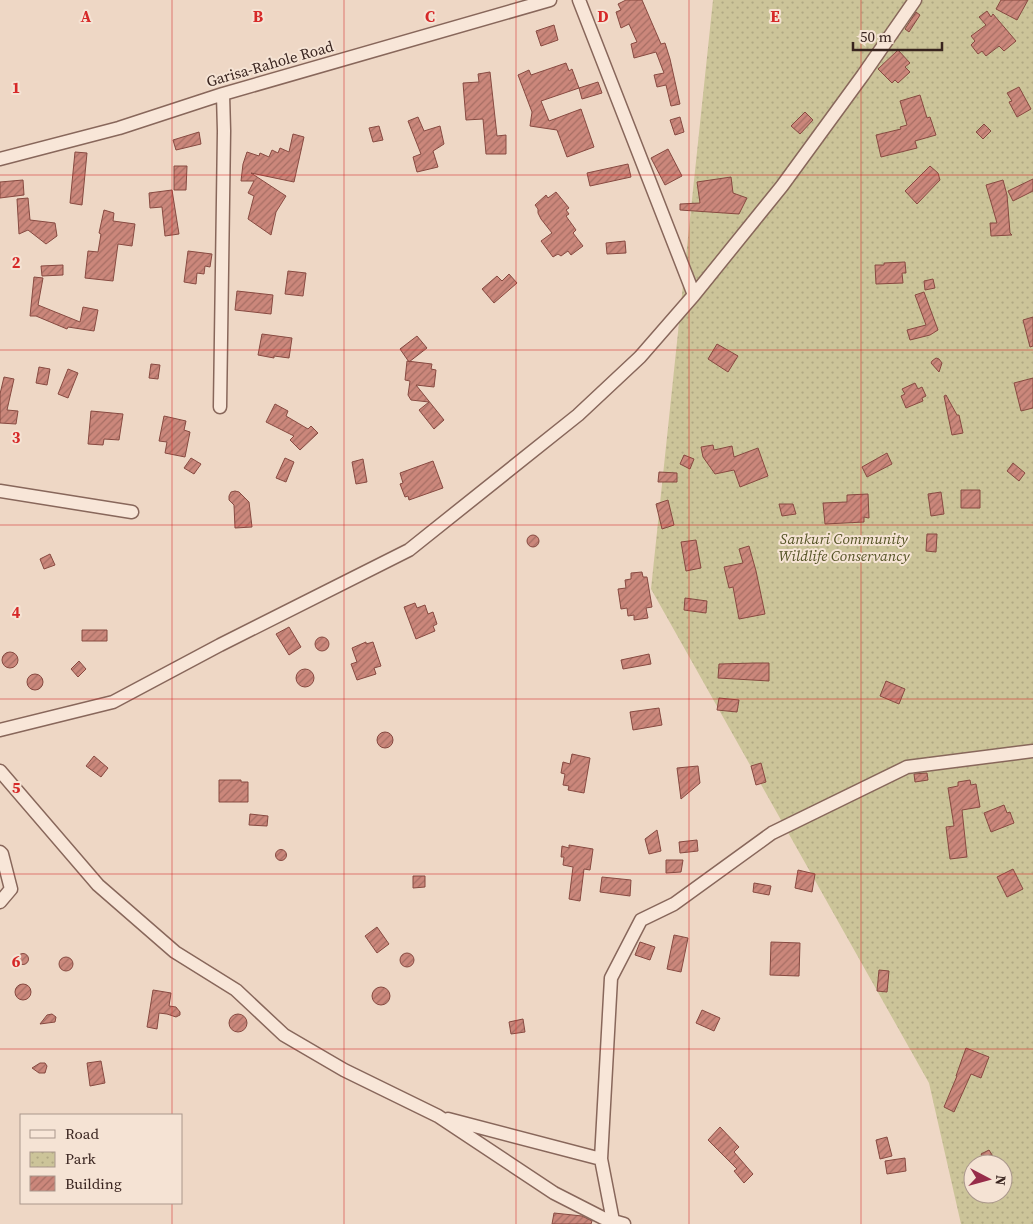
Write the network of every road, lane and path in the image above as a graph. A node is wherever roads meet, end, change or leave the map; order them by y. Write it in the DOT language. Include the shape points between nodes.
graph roads {
  1 [pos="550,0"];
  2 [pos="579,0"];
  3 [pos="915,0"];
  4 [pos="222,94"];
  5 [pos="0,159"];
  6 [pos="694,295"];
  7 [pos="220,407"];
  8 [pos="0,490"];
  9 [pos="132,512"];
  10 [pos="0,730"];
  11 [pos="1033,751"];
  12 [pos="0,771"];
  13 [pos="0,852"];
  14 [pos="0,902"];
  15 [pos="438,1116"];
  16 [pos="601,1159"];
  17 [pos="618,1223"];
  1 -- 4 [label="street, Garisa-Rahole Road"];
  2 -- 6 [label="street"];
  3 -- 6 [label="street" via="782,186"];
  4 -- 5 [label="street, Garisa-Rahole Road" via="119,128"];
  4 -- 7 [label="street" via="224,200"];
  6 -- 10 [label="street" via="640,357 578,415 409,550 113,702"];
  8 -- 9 [label="street"];
  11 -- 16 [label="street" via="907,767 772,832 674,904 641,920 611,978"];
  12 -- 15 [label="street" via="98,885 175,952 236,990 284,1035 344,1070"];
  13 -- 14 [label="street" via="11,889"];
  15 -- 16 [label="street"];
  15 -- 17 [label="street" via="554,1193"];
  16 -- 17 [label="street"];
}
